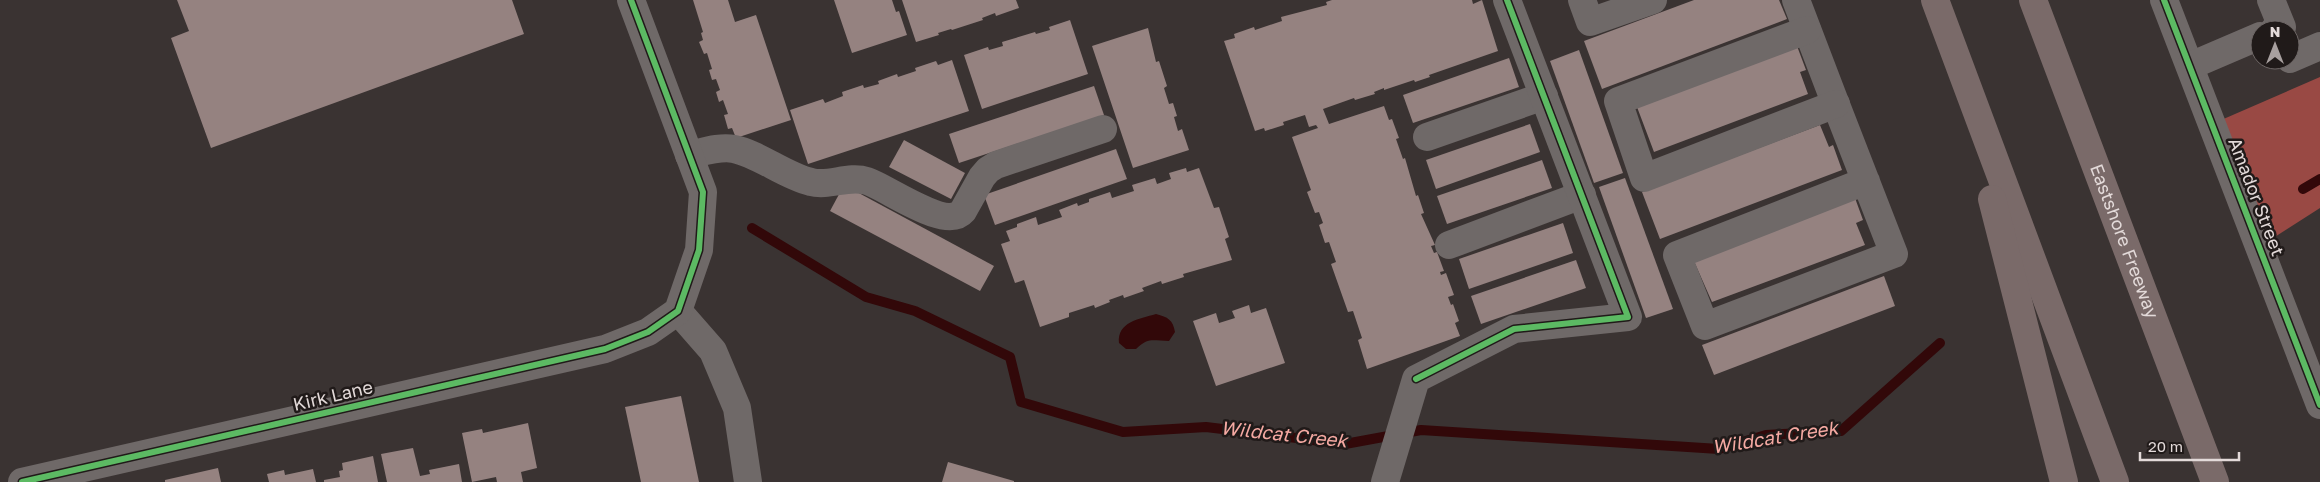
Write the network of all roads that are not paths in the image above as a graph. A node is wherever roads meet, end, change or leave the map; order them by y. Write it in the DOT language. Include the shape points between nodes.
graph roads {
  1 [pos="630,0"];
  2 [pos="1508,0"];
  3 [pos="1582,0"];
  4 [pos="1653,0"];
  5 [pos="1796,0"];
  6 [pos="1935,0"];
  7 [pos="2033,0"];
  8 [pos="2164,0"];
  9 [pos="2271,0"];
  10 [pos="2274,20"];
  11 [pos="1807,30"];
  12 [pos="2250,41"];
  13 [pos="2320,46"];
  14 [pos="2300,55"];
  15 [pos="2190,66"];
  16 [pos="1961,74"];
  17 [pos="1544,96"];
  18 [pos="1836,104"];
  19 [pos="1103,129"];
  20 [pos="1426,137"];
  21 [pos="689,155"];
  22 [pos="1866,181"];
  23 [pos="1582,195"];
  24 [pos="1449,245"];
  25 [pos="678,311"];
  26 [pos="2320,405"];
  27 [pos="111,472"];
  28 [pos="22,482"];
  29 [pos="748,482"];
  30 [pos="1385,482"];
  31 [pos="2064,482"];
  32 [pos="2115,482"];
  33 [pos="2215,482"];
  1 -- 21 [label="street"];
  2 -- 17 [label="street"];
  3 -- 4 [label="street" via="1590,22"];
  5 -- 11 [label="street"];
  6 -- 16 [label="highway"];
  7 -- 33 [label="highway, Eastshore Freeway"];
  8 -- 15 [label="street, Amador Street"];
  9 -- 10 [label="street"];
  11 -- 18 [label="street"];
  11 -- 18 [label="street" via="1618,101 1644,178"];
  12 -- 15 [label="street"];
  13 -- 14 [label="street"];
  15 -- 26 [label="street, Amador Street"];
  16 -- 31 [label="highway"];
  16 -- 32 [label="highway"];
  17 -- 20 [label="street"];
  17 -- 23 [label="street"];
  18 -- 22 [label="street"];
  19 -- 21 [label="street" via="996,165 988,170 959,216 952,218 927,210 866,181 812,183 734,149"];
  21 -- 25 [label="street" via="703,192 700,250"];
  22 -- 22 [label="street" via="1894,254 1705,326 1677,255"];
  23 -- 24 [label="street"];
  23 -- 30 [label="street" via="1628,317 1514,329 1416,379"];
  25 -- 27 [label="street, Kirk Lane" via="648,332 604,349"];
  25 -- 29 [label="street" via="713,351 737,408"];
  27 -- 28 [label="street, Kirk Lane"];
}
